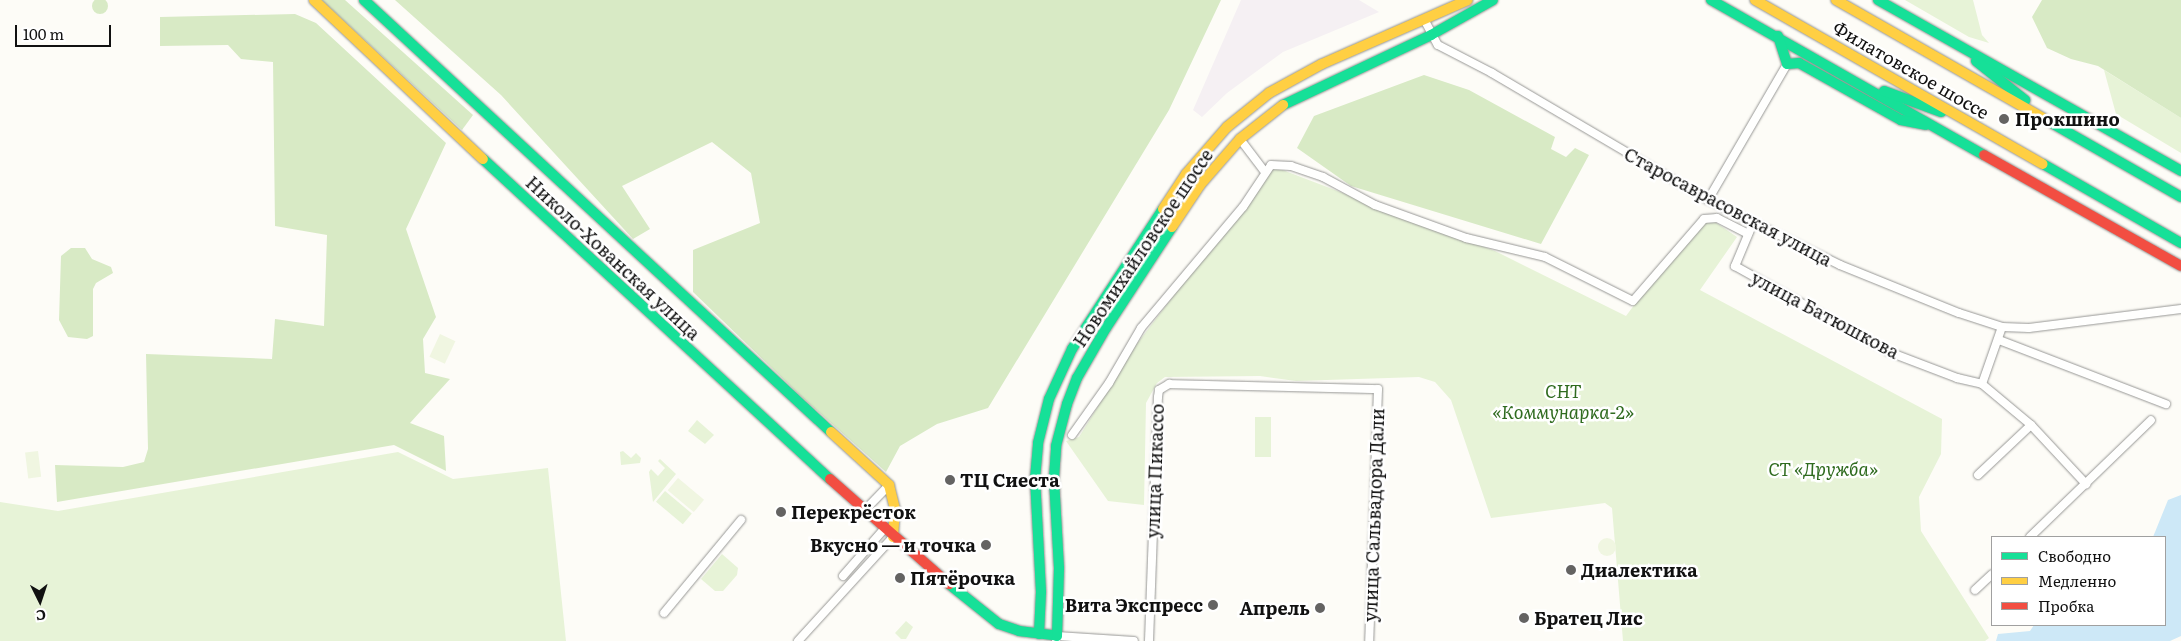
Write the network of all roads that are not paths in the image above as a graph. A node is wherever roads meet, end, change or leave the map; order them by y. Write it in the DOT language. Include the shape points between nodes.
graph roads {
  1 [pos="314,0"];
  2 [pos="364,0"];
  3 [pos="1468,0"];
  4 [pos="1493,0"];
  5 [pos="1711,0"];
  6 [pos="1755,0"];
  7 [pos="1836,0"];
  8 [pos="1878,0"];
  9 [pos="1425,21"];
  10 [pos="1431,35"];
  11 [pos="1778,36"];
  12 [pos="1952,41"];
  13 [pos="1787,64"];
  14 [pos="1862,83"];
  15 [pos="2049,119"];
  16 [pos="1968,122"];
  17 [pos="1934,126"];
  18 [pos="1240,138"];
  19 [pos="2181,171"];
  20 [pos="1265,172"];
  21 [pos="2181,197"];
  22 [pos="1708,200"];
  23 [pos="1753,224"];
  24 [pos="1748,234"];
  25 [pos="2181,243"];
  26 [pos="2181,266"];
  27 [pos="2181,309"];
  28 [pos="2002,327"];
  29 [pos="1999,340"];
  30 [pos="1982,384"];
  31 [pos="1378,389"];
  32 [pos="2166,404"];
  33 [pos="2151,420"];
  34 [pos="2030,425"];
  35 [pos="1072,435"];
  36 [pos="1978,475"];
  37 [pos="2086,484"];
  38 [pos="889,485"];
  39 [pos="864,511"];
  40 [pos="741,520"];
  41 [pos="884,529"];
  42 [pos="2031,536"];
  43 [pos="893,537"];
  44 [pos="1991,575"];
  45 [pos="843,576"];
  46 [pos="1975,590"];
  47 [pos="664,613"];
  48 [pos="1038,638"];
  49 [pos="1057,638"];
  50 [pos="1090,639"];
  51 [pos="798,641"];
  52 [pos="1134,641"];
  53 [pos="1149,641"];
  54 [pos="1369,641"];
  1 -- 39 [label="street, Николо-Хованская улица" via="608,277"];
  2 -- 38 [label="street, Николо-Хованская улица"];
  3 -- 9 [label="street, Новомихайловское шоссе"];
  4 -- 10 [label="street, Новомихайловское шоссе"];
  5 -- 11 [label="street"];
  6 -- 16 [label="street, Филатовское шоссе"];
  7 -- 15 [label="street, Филатовское шоссе"];
  8 -- 12 [label="street"];
  9 -- 10 [label="street, Старосаврасовская улица"];
  9 -- 48 [label="street, Новомихайловское шоссе" via="1298,76 1269,93 1228,127 1186,174 1072,349 1049,400 1038,445 1035,479 1042,592"];
  10 -- 18 [label="street, Новомихайловское шоссе" via="1290,100"];
  10 -- 22 [label="street, Старосаврасовская улица" via="1438,45 1492,73"];
  11 -- 13 [label="street"];
  11 -- 14 [label="street"];
  12 -- 15 [label="street"];
  12 -- 19 [label="street"];
  13 -- 17 [label="street" via="1799,63 1902,120"];
  13 -- 22 [label="street"];
  14 -- 16 [label="street"];
  14 -- 17 [label="street"];
  15 -- 21 [label="street, Филатовское шоссе"];
  16 -- 25 [label="street, Филатовское шоссе"];
  17 -- 26 [label="street"];
  18 -- 20 [label="street"];
  18 -- 49 [label="street, Новомихайловское шоссе" via="1200,185 1144,270 1088,359 1066,404 1056,446 1054,478 1059,568"];
  20 -- 24 [label="street" via="1271,165 1299,169 1375,204 1466,238 1545,257 1634,301 1704,219 1716,218"];
  20 -- 35 [label="street" via="1243,207 1142,328"];
  22 -- 23 [label="street, Старосаврасовская улица"];
  23 -- 24 [label="street"];
  23 -- 28 [label="street, Старосаврасовская улица" via="1840,265"];
  24 -- 30 [label="street, улица Батюшкова" via="1735,266 1889,352"];
  27 -- 28 [label="street, Старосаврасовская улица" via="2050,327"];
  28 -- 29 [label="street"];
  29 -- 30 [label="street"];
  29 -- 32 [label="street"];
  30 -- 34 [label="street, улица Батюшкова"];
  31 -- 53 [label="street, улица Пикассо" via="1169,384 1159,390"];
  31 -- 54 [label="street, улица Сальвадора Дали"];
  33 -- 37 [label="street"];
  34 -- 36 [label="street"];
  34 -- 37 [label="street, улица Батюшкова"];
  37 -- 42 [label="street"];
  38 -- 39 [label="street"];
  38 -- 43 [label="street" via="895,509"];
  39 -- 41 [label="street, Николо-Хованская улица"];
  40 -- 47 [label="street"];
  41 -- 43 [label="street, Николо-Хованская улица"];
  41 -- 45 [label="street"];
  43 -- 48 [label="street, Николо-Хованская улица" via="990,619"];
  43 -- 51 [label="street"];
  44 -- 46 [label="street"];
  48 -- 49 [label="street, Николо-Хованская улица"];
  49 -- 50 [label="street"];
  50 -- 52 [label="street"];
}
